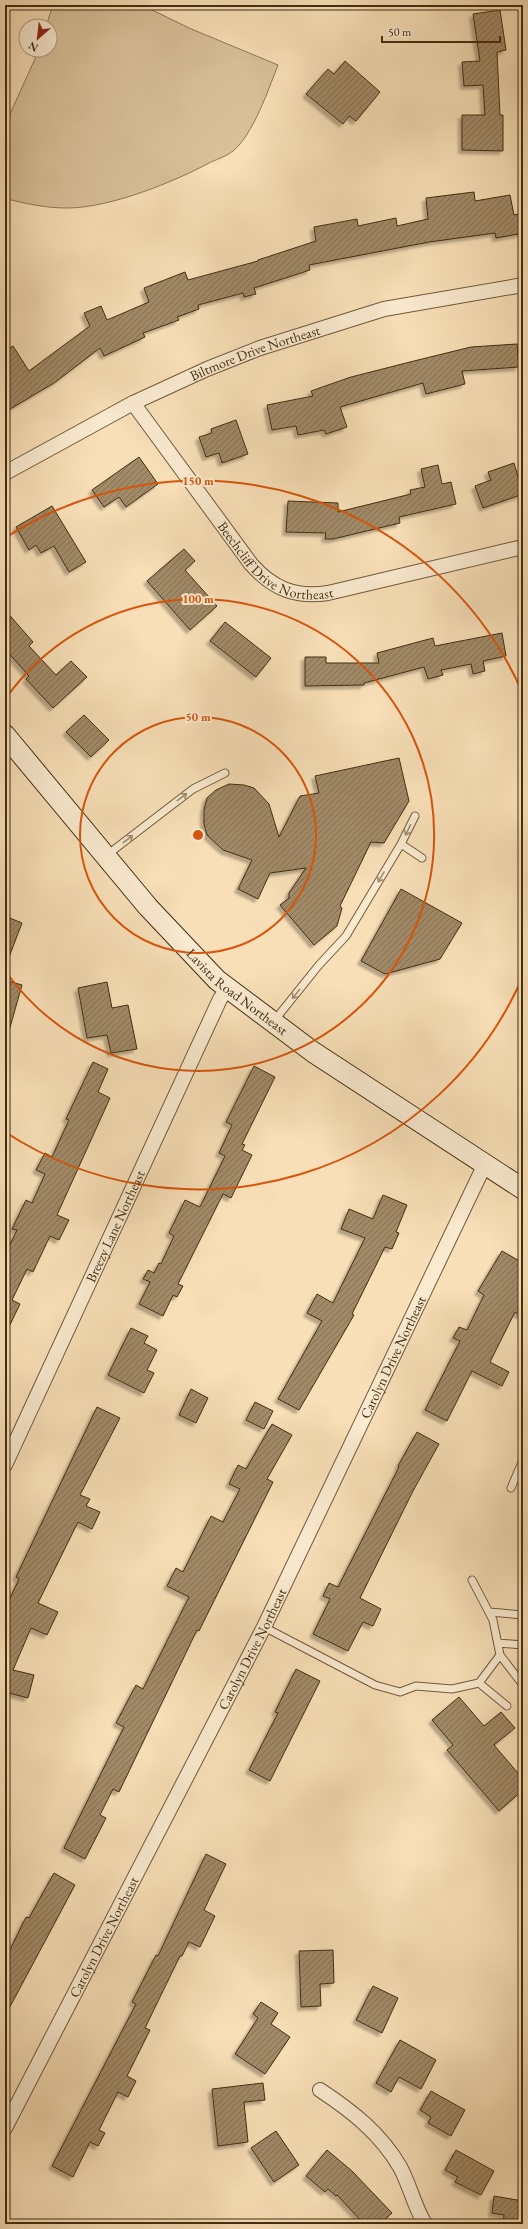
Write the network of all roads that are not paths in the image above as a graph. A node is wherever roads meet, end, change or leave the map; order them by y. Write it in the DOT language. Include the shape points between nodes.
graph roads {
  1 [pos="523,285"];
  2 [pos="133,403"];
  3 [pos="5,473"];
  4 [pos="523,547"];
  5 [pos="5,735"];
  6 [pos="225,773"];
  7 [pos="415,816"];
  8 [pos="401,844"];
  9 [pos="105,856"];
  10 [pos="422,858"];
  11 [pos="227,988"];
  12 [pos="274,1022"];
  13 [pos="485,1164"];
  14 [pos="523,1189"];
  15 [pos="523,1460"];
  16 [pos="5,1465"];
  17 [pos="511,1488"];
  18 [pos="472,1580"];
  19 [pos="489,1612"];
  20 [pos="523,1615"];
  21 [pos="264,1627"];
  22 [pos="498,1643"];
  23 [pos="523,1645"];
  24 [pos="500,1655"];
  25 [pos="479,1683"];
  26 [pos="523,1685"];
  27 [pos="507,1706"];
  28 [pos="320,2090"];
  29 [pos="6,2128"];
  30 [pos="425,2224"];
  1 -- 2 [label="street, Biltmore Drive Northeast" via="384,309 343,321 247,353"];
  2 -- 3 [label="street, Biltmore Drive Northeast"];
  2 -- 4 [label="street, Beechcliff Drive Northeast" via="251,564 266,579 285,591 305,595 328,593"];
  5 -- 9 [label="main road, Lavista Road Northeast"];
  9 -- 6 [label="lane, one-way" via="193,788"];
  7 -- 8 [label="lane, one-way"];
  8 -- 10 [label="lane"];
  8 -- 12 [label="lane, one-way" via="346,936 319,965"];
  9 -- 11 [label="main road, Lavista Road Northeast" via="148,907"];
  11 -- 12 [label="main road, Lavista Road Northeast"];
  11 -- 16 [label="street, Breezy Lane Northeast"];
  12 -- 13 [label="main road, Lavista Road Northeast" via="313,1052"];
  13 -- 14 [label="main road, Lavista Road Northeast"];
  13 -- 21 [label="street, Carolyn Drive Northeast"];
  15 -- 17 [label="lane"];
  18 -- 19 [label="lane"];
  19 -- 20 [label="lane"];
  19 -- 22 [label="lane"];
  21 -- 25 [label="lane" via="375,1684 400,1692 416,1686 452,1689"];
  21 -- 29 [label="street, Carolyn Drive Northeast"];
  22 -- 23 [label="lane"];
  22 -- 24 [label="lane"];
  24 -- 25 [label="lane"];
  24 -- 26 [label="lane"];
  25 -- 27 [label="lane"];
  28 -- 30 [label="street" via="353,2112 384,2143 400,2168"];
}
